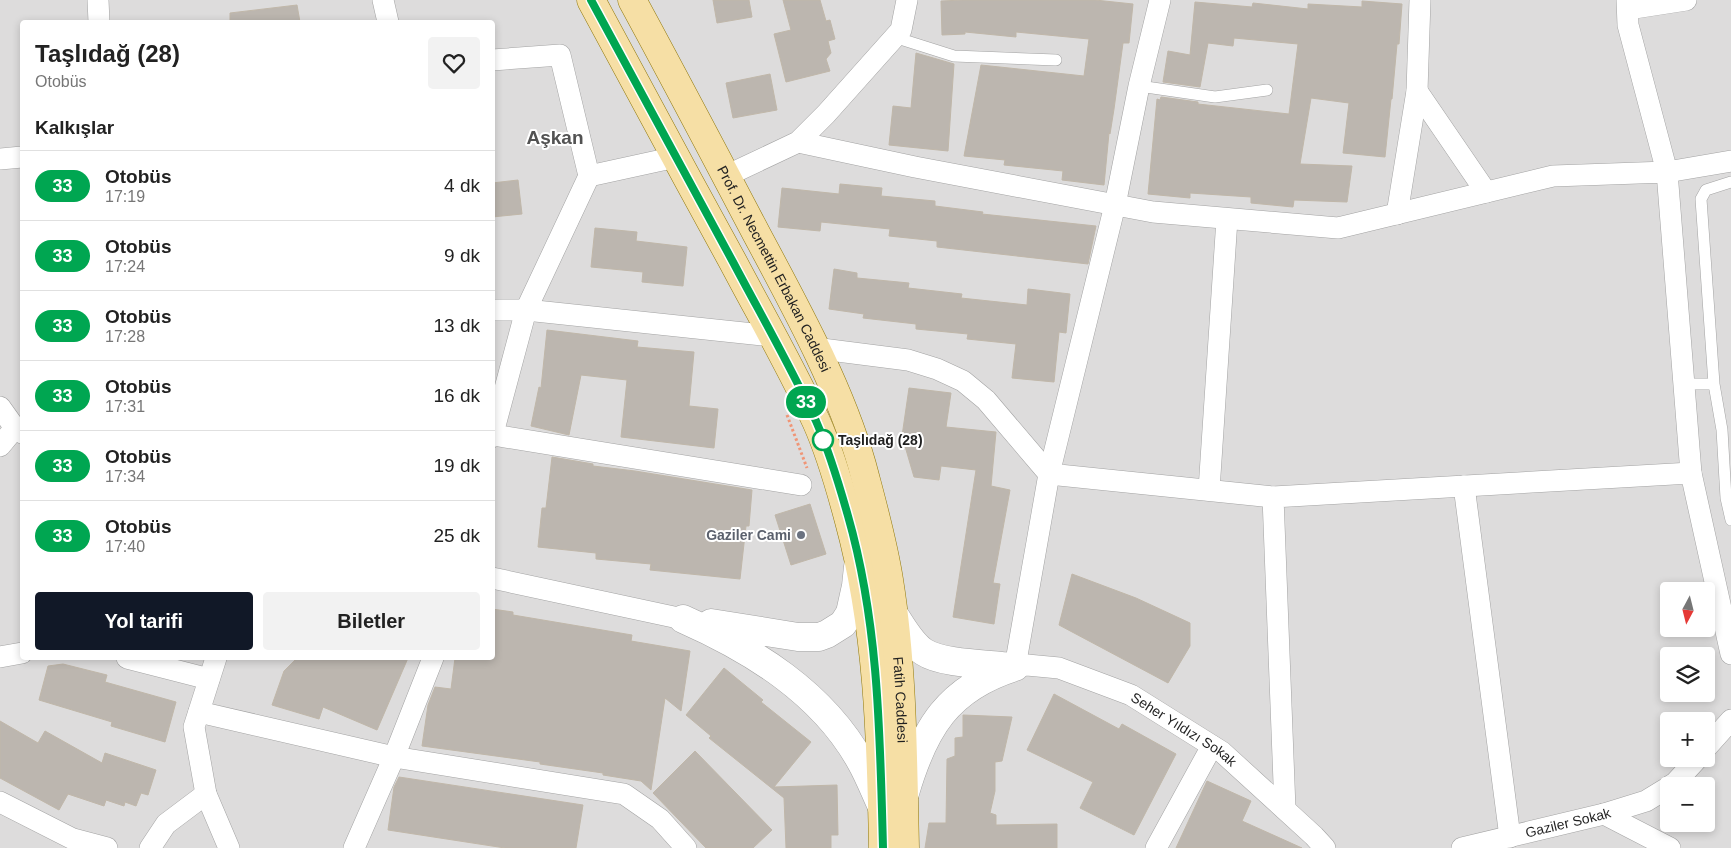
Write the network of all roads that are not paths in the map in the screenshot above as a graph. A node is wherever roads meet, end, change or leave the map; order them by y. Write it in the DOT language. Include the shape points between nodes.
graph roads {
  1 [pos="98,0"];
  2 [pos="383,0"];
  3 [pos="591,0"];
  4 [pos="632,0"];
  5 [pos="907,0"];
  6 [pos="1160,0"];
  7 [pos="1420,0"];
  8 [pos="1686,0"];
  9 [pos="1628,5"];
  10 [pos="99,20"];
  11 [pos="388,20"];
  12 [pos="894,38"];
  13 [pos="495,60"];
  14 [pos="1056,60"];
  15 [pos="1139,86"];
  16 [pos="1267,90"];
  17 [pos="1417,90"];
  18 [pos="798,142"];
  19 [pos="20,157"];
  20 [pos="676,157"];
  21 [pos="0,160"];
  22 [pos="1731,161"];
  23 [pos="1667,172"];
  24 [pos="589,176"];
  25 [pos="726,176"];
  26 [pos="1731,182"];
  27 [pos="1486,192"];
  28 [pos="1115,205"];
  29 [pos="1396,214"];
  30 [pos="1227,219"];
  31 [pos="495,310"];
  32 [pos="526,310"];
  33 [pos="772,336"];
  34 [pos="814,348"];
  35 [pos="1684,384"];
  36 [pos="1714,384"];
  37 [pos="0,407"];
  38 [pos="495,428"];
  39 [pos="19,430"];
  40 [pos="495,436"];
  41 [pos="0,446"];
  42 [pos="1690,473"];
  43 [pos="1049,474"];
  44 [pos="801,485"];
  45 [pos="1464,486"];
  46 [pos="1209,490"];
  47 [pos="1273,497"];
  48 [pos="1731,520"];
  49 [pos="871,553"];
  50 [pos="495,579"];
  51 [pos="893,613"];
  52 [pos="683,619"];
  53 [pos="20,653"];
  54 [pos="1731,654"];
  55 [pos="0,657"];
  56 [pos="135,660"];
  57 [pos="215,660"];
  58 [pos="432,660"];
  59 [pos="1015,667"];
  60 [pos="209,680"];
  61 [pos="199,712"];
  62 [pos="1731,720"];
  63 [pos="1715,738"];
  64 [pos="1212,746"];
  65 [pos="394,757"];
  66 [pos="1690,767"];
  67 [pos="1680,777"];
  68 [pos="1660,792"];
  69 [pos="206,794"];
  70 [pos="0,802"];
  71 [pos="893,803"];
  72 [pos="1285,809"];
  73 [pos="1604,814"];
  74 [pos="1522,839"];
  75 [pos="108,848"];
  76 [pos="150,848"];
  77 [pos="229,848"];
  78 [pos="354,848"];
  79 [pos="686,848"];
  80 [pos="883,848"];
  81 [pos="905,848"];
  82 [pos="1156,848"];
  83 [pos="1325,848"];
  84 [pos="1462,848"];
  85 [pos="1670,848"];
  1 -- 10 [label="street"];
  2 -- 11 [label="street"];
  3 -- 20 [label="main road"];
  4 -- 25 [label="main road, Prof. Dr. Necmettin Erbakan Caddesi"];
  5 -- 12 [label="street" via="901,30"];
  6 -- 15 [label="street"];
  7 -- 17 [label="street"];
  8 -- 9 [label="street"];
  9 -- 23 [label="street" via="1628,25"];
  12 -- 14 [label="lane" via="954,56"];
  12 -- 18 [label="street"];
  13 -- 24 [label="street" via="560,55"];
  15 -- 16 [label="lane" via="1215,97"];
  15 -- 28 [label="street"];
  17 -- 27 [label="street"];
  17 -- 29 [label="street"];
  18 -- 25 [label="street"];
  18 -- 28 [label="street"];
  19 -- 21 [label="street"];
  20 -- 24 [label="street"];
  20 -- 33 [label="main road"];
  22 -- 23 [label="street"];
  23 -- 27 [label="street" via="1553,176"];
  23 -- 35 [label="street"];
  24 -- 32 [label="street"];
  25 -- 34 [label="main road, Prof. Dr. Necmettin Erbakan Caddesi"];
  26 -- 36 [label="lane" via="1706,190 1702,199"];
  27 -- 29 [label="street"];
  28 -- 30 [label="street"];
  28 -- 43 [label="street"];
  29 -- 30 [label="street" via="1338,228"];
  30 -- 46 [label="street"];
  31 -- 32 [label="street"];
  32 -- 33 [label="street"];
  32 -- 38 [label="street"];
  33 -- 49 [label="main road" via="816,422 849,519"];
  34 -- 43 [label="street" via="908,360 963,381 986,400"];
  34 -- 49 [label="main road, Prof. Dr. Necmettin Erbakan Caddesi" via="849,424 861,463"];
  35 -- 36 [label="lane"];
  35 -- 42 [label="street"];
  36 -- 48 [label="lane"];
  37 -- 39 [label="street"];
  39 -- 41 [label="street"];
  40 -- 44 [label="street"];
  42 -- 45 [label="street"];
  42 -- 54 [label="street"];
  43 -- 46 [label="street"];
  43 -- 59 [label="street"];
  45 -- 47 [label="street"];
  45 -- 74 [label="street"];
  46 -- 47 [label="street"];
  47 -- 72 [label="street"];
  49 -- 51 [label="main road, Fatih Caddesi"];
  49 -- 52 [label="street" via="844,624 819,637 798,637"];
  49 -- 71 [label="main road, Fatih Caddesi" via="867,606"];
  50 -- 52 [label="street"];
  51 -- 59 [label="street" via="917,646 930,655"];
  51 -- 71 [label="main road, Fatih Caddesi" via="901,706"];
  52 -- 71 [label="street" via="723,637 773,667 799,688 846,739"];
  53 -- 55 [label="street"];
  56 -- 60 [label="street"];
  57 -- 60 [label="street"];
  58 -- 65 [label="street"];
  59 -- 64 [label="street, Seher Yıldızı Sokak" via="1059,668 1131,695"];
  59 -- 71 [label="street" via="984,679 945,708 931,728"];
  60 -- 61 [label="street"];
  61 -- 65 [label="street"];
  61 -- 69 [label="street" via="194,727"];
  62 -- 63 [label="street"];
  64 -- 72 [label="street, Seher Yıldızı Sokak"];
  64 -- 82 [label="street"];
  65 -- 78 [label="street"];
  65 -- 79 [label="street" via="624,794 660,818"];
  66 -- 67 [label="street, Gaziler Sokak"];
  68 -- 73 [label="street, Gaziler Sokak" via="1646,801"];
  69 -- 76 [label="street" via="166,824"];
  69 -- 77 [label="street"];
  70 -- 75 [label="street" via="73,839"];
  71 -- 80 [label="main road, Fatih Caddesi"];
  71 -- 81 [label="main road, Fatih Caddesi"];
  72 -- 83 [label="street, Seher Yıldızı Sokak"];
  73 -- 74 [label="street, Gaziler Sokak"];
  73 -- 85 [label="street"];
  74 -- 84 [label="street, Gaziler Sokak"];
}
